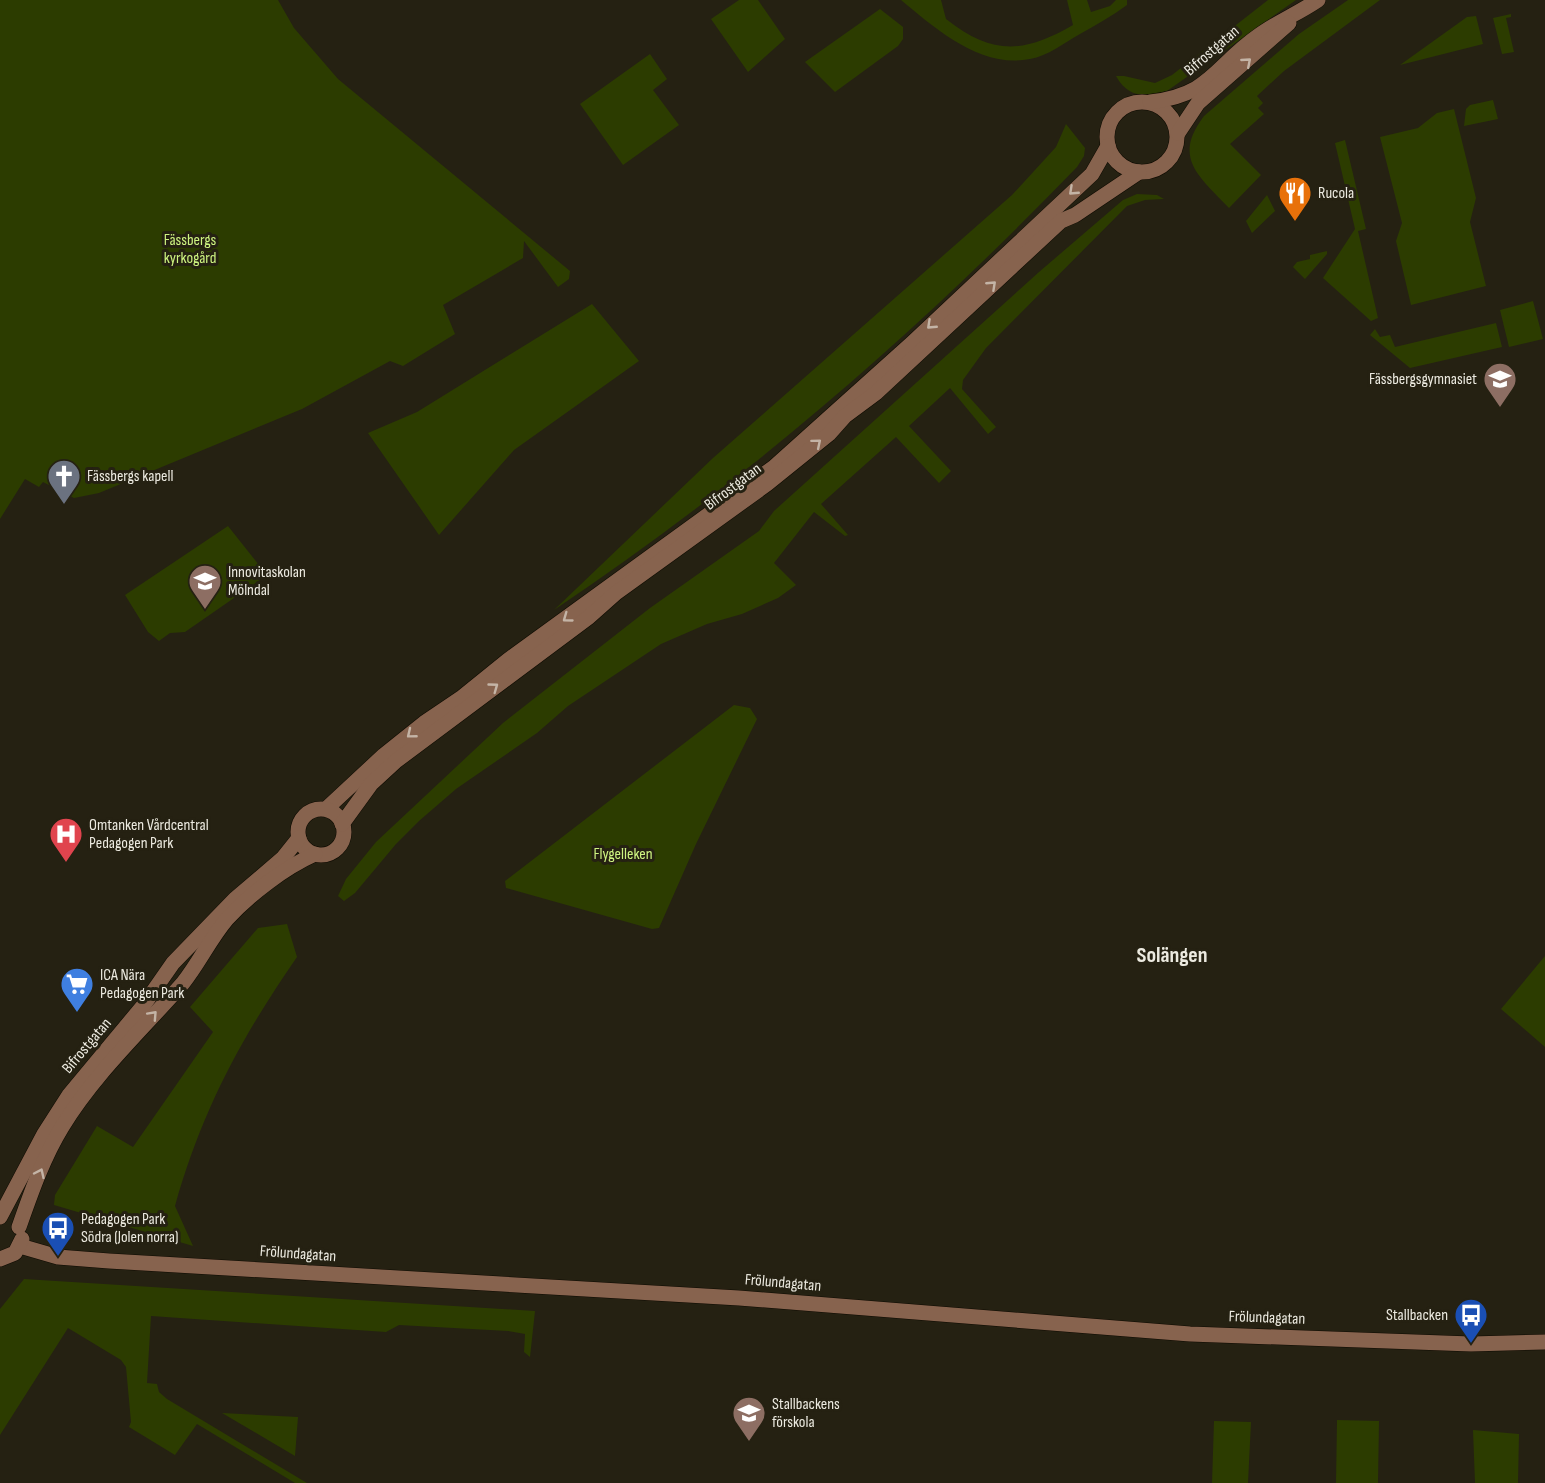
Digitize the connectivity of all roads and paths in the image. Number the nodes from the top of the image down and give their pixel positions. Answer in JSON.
{"nodes":[{"id":1,"x":1318,"y":0,"type":"edge"},
{"id":2,"x":1294,"y":16,"type":"junction"},
{"id":3,"x":1150,"y":102,"type":"junction"},
{"id":4,"x":1178,"y":133,"type":"junction"},
{"id":5,"x":1108,"y":146,"type":"junction"},
{"id":6,"x":1139,"y":172,"type":"junction"},
{"id":7,"x":326,"y":809,"type":"junction"},
{"id":8,"x":342,"y":824,"type":"junction"},
{"id":9,"x":299,"y":838,"type":"junction"},
{"id":10,"x":315,"y":854,"type":"junction"},
{"id":11,"x":0,"y":1217,"type":"edge"},
{"id":12,"x":19,"y":1227,"type":"junction"},
{"id":13,"x":20,"y":1246,"type":"junction"},
{"id":14,"x":0,"y":1259,"type":"edge"},
{"id":15,"x":1545,"y":1342,"type":"edge"}],
"edges":[{"from":1,"to":2,"type":"main road","name":"Bifrostgatan"},
{"from":2,"to":3,"type":"main road","name":"Bifrostgatan"},
{"from":4,"to":2,"type":"main road","name":"Bifrostgatan","one_way":true},
{"from":3,"to":4,"type":"main road"},
{"from":3,"to":5,"type":"main road","name":"Bifrostgatan"},
{"from":4,"to":6,"type":"main road","name":"Bifrostgatan"},
{"from":5,"to":6,"type":"main road"},
{"from":5,"to":7,"type":"main road","name":"Bifrostgatan","one_way":true},
{"from":8,"to":6,"type":"main road","name":"Bifrostgatan","one_way":true},
{"from":7,"to":8,"type":"main road"},
{"from":7,"to":9,"type":"main road","name":"Bifrostgatan"},
{"from":8,"to":10,"type":"main road","name":"Bifrostgatan"},
{"from":9,"to":10,"type":"main road"},
{"from":9,"to":11,"type":"main road","name":"Bifrostgatan"},
{"from":12,"to":10,"type":"main road","name":"Bifrostgatan","one_way":true},
{"from":11,"to":12,"type":"main road","name":"Bifrostgatan"},
{"from":12,"to":13,"type":"main road","name":"Bifrostgatan"},
{"from":13,"to":14,"type":"main road"},
{"from":13,"to":15,"type":"main road","name":"Frölundagatan"}]}
